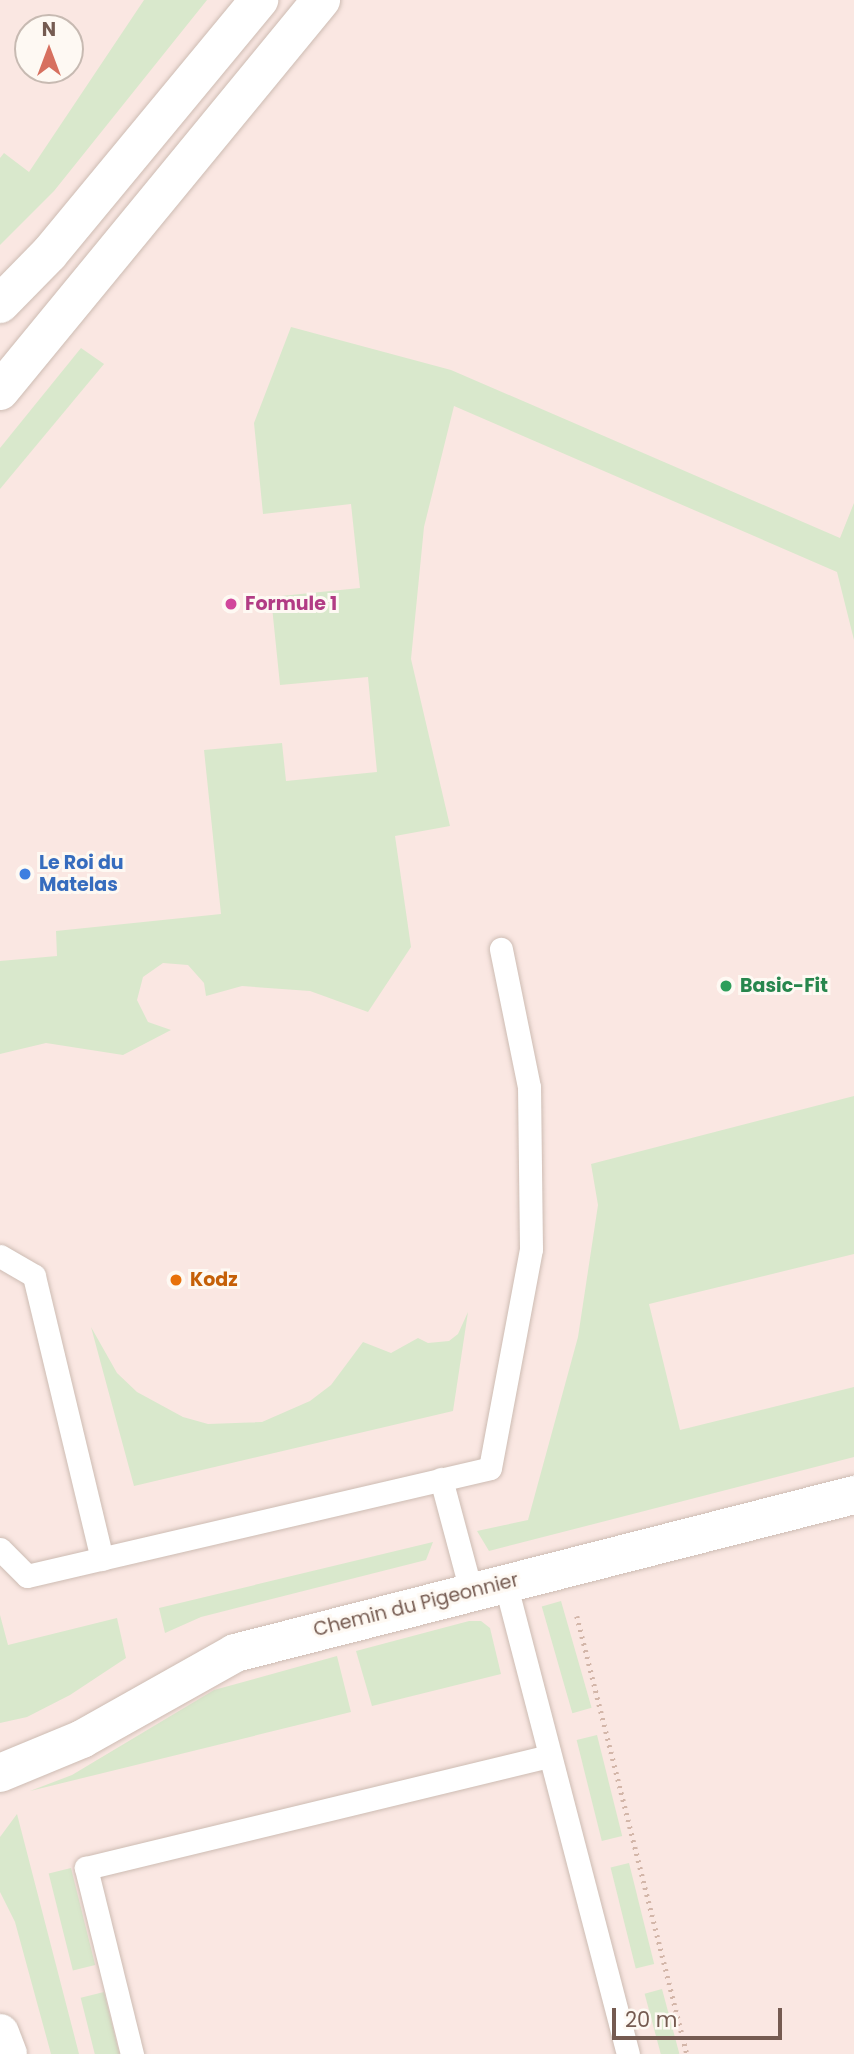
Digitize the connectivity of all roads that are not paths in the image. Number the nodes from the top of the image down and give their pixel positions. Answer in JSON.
{"nodes":[{"id":1,"x":259,"y":0,"type":"edge"},
{"id":2,"x":321,"y":0,"type":"edge"},
{"id":3,"x":0,"y":304,"type":"edge"},
{"id":4,"x":0,"y":391,"type":"edge"},
{"id":5,"x":500,"y":949,"type":"dead end"},
{"id":6,"x":0,"y":1256,"type":"edge"},
{"id":7,"x":441,"y":1479,"type":"junction"},
{"id":8,"x":854,"y":1495,"type":"edge"},
{"id":9,"x":0,"y":1549,"type":"edge"},
{"id":10,"x":102,"y":1559,"type":"junction"},
{"id":11,"x":488,"y":1586,"type":"junction"},
{"id":12,"x":550,"y":1756,"type":"junction"},
{"id":13,"x":0,"y":1773,"type":"edge"},
{"id":14,"x":0,"y":2033,"type":"edge"},
{"id":15,"x":8,"y":2054,"type":"edge"},
{"id":16,"x":132,"y":2054,"type":"edge"},
{"id":17,"x":628,"y":2054,"type":"edge"}],
"edges":[{"from":1,"to":3,"type":"main road"},
{"from":2,"to":4,"type":"main road"},
{"from":5,"to":7,"type":"lane"},
{"from":6,"to":10,"type":"lane"},
{"from":7,"to":10,"type":"lane"},
{"from":7,"to":11,"type":"lane"},
{"from":8,"to":11,"type":"main road","name":"Chemin du Pigeonnier"},
{"from":9,"to":10,"type":"lane"},
{"from":11,"to":12,"type":"lane"},
{"from":11,"to":13,"type":"main road","name":"Chemin du Pigeonnier"},
{"from":12,"to":16,"type":"lane"},
{"from":12,"to":17,"type":"lane"},
{"from":14,"to":15,"type":"main road"}]}
